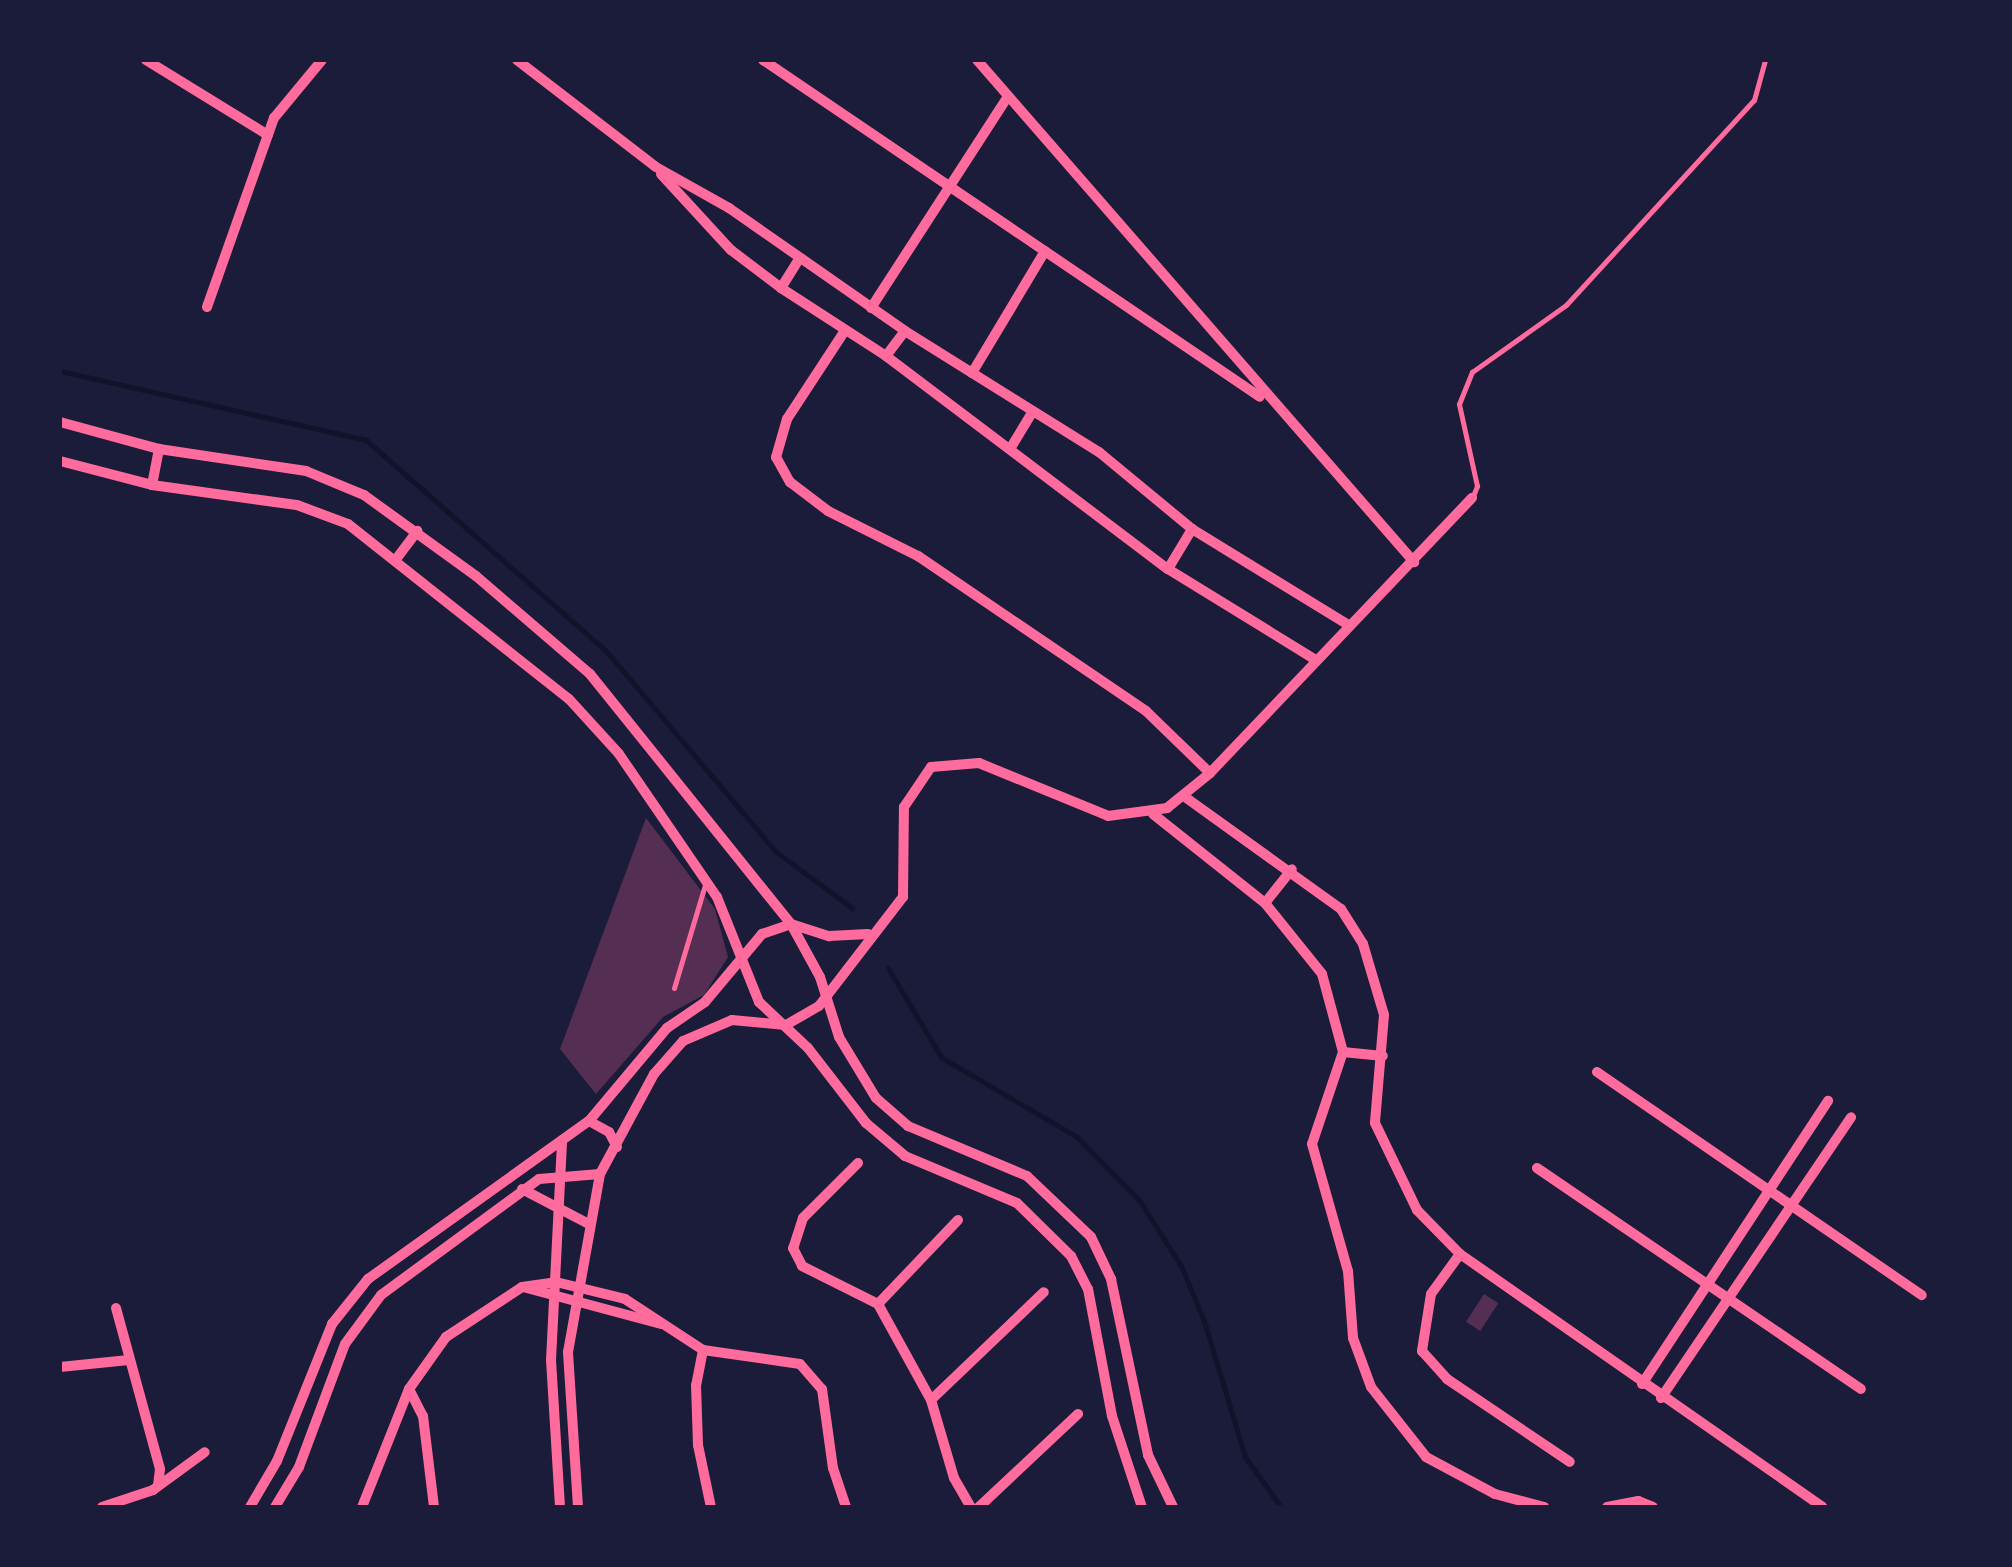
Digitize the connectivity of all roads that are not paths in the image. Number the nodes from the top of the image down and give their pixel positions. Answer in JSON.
{"nodes":[{"id":1,"x":146,"y":60,"type":"edge"},
{"id":2,"x":322,"y":60,"type":"edge"},
{"id":3,"x":517,"y":60,"type":"edge"},
{"id":4,"x":763,"y":60,"type":"edge"},
{"id":5,"x":977,"y":60,"type":"edge"},
{"id":6,"x":1765,"y":60,"type":"edge"},
{"id":7,"x":1007,"y":98,"type":"junction"},
{"id":8,"x":268,"y":135,"type":"junction"},
{"id":9,"x":656,"y":168,"type":"junction"},
{"id":10,"x":948,"y":186,"type":"junction"},
{"id":11,"x":1045,"y":251,"type":"junction"},
{"id":12,"x":799,"y":258,"type":"junction"},
{"id":13,"x":781,"y":288,"type":"junction"},
{"id":14,"x":208,"y":307,"type":"dead end"},
{"id":15,"x":871,"y":308,"type":"junction"},
{"id":16,"x":844,"y":332,"type":"junction"},
{"id":17,"x":905,"y":332,"type":"junction"},
{"id":18,"x":886,"y":356,"type":"junction"},
{"id":19,"x":972,"y":374,"type":"junction"},
{"id":20,"x":1273,"y":406,"type":"junction"},
{"id":21,"x":1033,"y":411,"type":"junction"},
{"id":22,"x":60,"y":422,"type":"edge"},
{"id":23,"x":159,"y":449,"type":"junction"},
{"id":24,"x":1010,"y":450,"type":"junction"},
{"id":25,"x":60,"y":461,"type":"edge"},
{"id":26,"x":152,"y":485,"type":"junction"},
{"id":27,"x":1472,"y":498,"type":"joint"},
{"id":28,"x":1192,"y":528,"type":"junction"},
{"id":29,"x":417,"y":530,"type":"junction"},
{"id":30,"x":397,"y":558,"type":"junction"},
{"id":31,"x":1414,"y":562,"type":"junction"},
{"id":32,"x":1168,"y":569,"type":"junction"},
{"id":33,"x":1350,"y":626,"type":"junction"},
{"id":34,"x":1316,"y":660,"type":"junction"},
{"id":35,"x":1210,"y":773,"type":"junction"},
{"id":36,"x":1185,"y":797,"type":"junction"},
{"id":37,"x":1153,"y":814,"type":"junction"},
{"id":38,"x":1292,"y":868,"type":"junction"},
{"id":39,"x":706,"y":880,"type":"junction"},
{"id":40,"x":1265,"y":903,"type":"junction"},
{"id":41,"x":791,"y":924,"type":"junction"},
{"id":42,"x":869,"y":934,"type":"junction"},
{"id":43,"x":740,"y":954,"type":"junction"},
{"id":44,"x":674,"y":988,"type":"dead end"},
{"id":45,"x":827,"y":997,"type":"junction"},
{"id":46,"x":786,"y":1025,"type":"junction"},
{"id":47,"x":1342,"y":1052,"type":"junction"},
{"id":48,"x":1383,"y":1056,"type":"junction"},
{"id":49,"x":1597,"y":1072,"type":"dead end"},
{"id":50,"x":1828,"y":1101,"type":"dead end"},
{"id":51,"x":1851,"y":1117,"type":"dead end"},
{"id":52,"x":589,"y":1121,"type":"junction"},
{"id":53,"x":562,"y":1140,"type":"junction"},
{"id":54,"x":617,"y":1147,"type":"junction"},
{"id":55,"x":858,"y":1163,"type":"dead end"},
{"id":56,"x":1538,"y":1168,"type":"dead end"},
{"id":57,"x":600,"y":1174,"type":"junction"},
{"id":58,"x":564,"y":1176,"type":"junction"},
{"id":59,"x":522,"y":1189,"type":"junction"},
{"id":60,"x":1768,"y":1191,"type":"junction"},
{"id":61,"x":1788,"y":1205,"type":"junction"},
{"id":62,"x":558,"y":1212,"type":"junction"},
{"id":63,"x":958,"y":1220,"type":"dead end"},
{"id":64,"x":586,"y":1223,"type":"junction"},
{"id":65,"x":1460,"y":1254,"type":"junction"},
{"id":66,"x":556,"y":1282,"type":"junction"},
{"id":67,"x":579,"y":1284,"type":"junction"},
{"id":68,"x":1710,"y":1284,"type":"junction"},
{"id":69,"x":522,"y":1286,"type":"junction"},
{"id":70,"x":1044,"y":1292,"type":"dead end"},
{"id":71,"x":1922,"y":1295,"type":"dead end"},
{"id":72,"x":1728,"y":1296,"type":"junction"},
{"id":73,"x":556,"y":1298,"type":"junction"},
{"id":74,"x":576,"y":1300,"type":"junction"},
{"id":75,"x":878,"y":1304,"type":"junction"},
{"id":76,"x":116,"y":1308,"type":"dead end"},
{"id":77,"x":666,"y":1325,"type":"junction"},
{"id":78,"x":703,"y":1350,"type":"junction"},
{"id":79,"x":129,"y":1360,"type":"junction"},
{"id":80,"x":60,"y":1368,"type":"edge"},
{"id":81,"x":1642,"y":1384,"type":"junction"},
{"id":82,"x":1861,"y":1389,"type":"dead end"},
{"id":83,"x":409,"y":1390,"type":"junction"},
{"id":84,"x":1661,"y":1398,"type":"junction"},
{"id":85,"x":931,"y":1400,"type":"junction"},
{"id":86,"x":1078,"y":1414,"type":"dead end"},
{"id":87,"x":204,"y":1452,"type":"dead end"},
{"id":88,"x":1570,"y":1462,"type":"dead end"},
{"id":89,"x":158,"y":1485,"type":"junction"},
{"id":90,"x":102,"y":1507,"type":"edge"},
{"id":91,"x":250,"y":1507,"type":"edge"},
{"id":92,"x":275,"y":1507,"type":"edge"},
{"id":93,"x":362,"y":1507,"type":"edge"},
{"id":94,"x":434,"y":1507,"type":"edge"},
{"id":95,"x":560,"y":1507,"type":"edge"},
{"id":96,"x":578,"y":1507,"type":"edge"},
{"id":97,"x":711,"y":1507,"type":"edge"},
{"id":98,"x":846,"y":1507,"type":"edge"},
{"id":99,"x":970,"y":1507,"type":"edge"},
{"id":100,"x":979,"y":1507,"type":"edge"},
{"id":101,"x":1142,"y":1507,"type":"edge"},
{"id":102,"x":1173,"y":1507,"type":"edge"},
{"id":103,"x":1544,"y":1507,"type":"edge"},
{"id":104,"x":1606,"y":1507,"type":"edge"},
{"id":105,"x":1653,"y":1507,"type":"edge"},
{"id":106,"x":1822,"y":1507,"type":"edge"}],
"edges":[{"from":1,"to":8,"type":"street"},
{"from":2,"to":8,"type":"street"},
{"from":3,"to":9,"type":"street"},
{"from":4,"to":10,"type":"street"},
{"from":5,"to":7,"type":"street"},
{"from":6,"to":27,"type":"lane"},
{"from":7,"to":10,"type":"street"},
{"from":7,"to":20,"type":"street"},
{"from":8,"to":14,"type":"street"},
{"from":9,"to":12,"type":"street"},
{"from":9,"to":13,"type":"street"},
{"from":10,"to":11,"type":"street"},
{"from":10,"to":15,"type":"street"},
{"from":11,"to":19,"type":"street"},
{"from":11,"to":20,"type":"street"},
{"from":12,"to":13,"type":"street"},
{"from":12,"to":15,"type":"street"},
{"from":13,"to":16,"type":"street"},
{"from":15,"to":17,"type":"street"},
{"from":16,"to":18,"type":"street"},
{"from":16,"to":35,"type":"street"},
{"from":17,"to":18,"type":"street"},
{"from":17,"to":19,"type":"street"},
{"from":18,"to":24,"type":"street"},
{"from":19,"to":21,"type":"street"},
{"from":20,"to":31,"type":"street"},
{"from":21,"to":24,"type":"street"},
{"from":21,"to":28,"type":"street"},
{"from":22,"to":23,"type":"street"},
{"from":23,"to":26,"type":"street"},
{"from":23,"to":29,"type":"street"},
{"from":24,"to":32,"type":"street"},
{"from":25,"to":26,"type":"street"},
{"from":26,"to":30,"type":"street"},
{"from":27,"to":31,"type":"street"},
{"from":28,"to":32,"type":"street"},
{"from":28,"to":33,"type":"street"},
{"from":29,"to":30,"type":"street"},
{"from":29,"to":41,"type":"street"},
{"from":30,"to":39,"type":"street"},
{"from":31,"to":33,"type":"street"},
{"from":32,"to":34,"type":"street"},
{"from":33,"to":34,"type":"street"},
{"from":34,"to":35,"type":"street"},
{"from":35,"to":36,"type":"street"},
{"from":36,"to":37,"type":"street"},
{"from":36,"to":38,"type":"street"},
{"from":37,"to":40,"type":"street"},
{"from":37,"to":42,"type":"street"},
{"from":38,"to":40,"type":"street"},
{"from":38,"to":48,"type":"street"},
{"from":39,"to":43,"type":"street"},
{"from":39,"to":44,"type":"lane"},
{"from":40,"to":47,"type":"street"},
{"from":41,"to":42,"type":"street"},
{"from":41,"to":43,"type":"street"},
{"from":41,"to":45,"type":"street"},
{"from":42,"to":45,"type":"street"},
{"from":43,"to":46,"type":"street"},
{"from":43,"to":52,"type":"street"},
{"from":45,"to":46,"type":"street"},
{"from":45,"to":102,"type":"street"},
{"from":46,"to":54,"type":"street"},
{"from":46,"to":101,"type":"street"},
{"from":47,"to":48,"type":"street"},
{"from":47,"to":103,"type":"street"},
{"from":48,"to":65,"type":"street"},
{"from":49,"to":60,"type":"street"},
{"from":50,"to":60,"type":"street"},
{"from":51,"to":61,"type":"street"},
{"from":52,"to":53,"type":"street"},
{"from":52,"to":54,"type":"street"},
{"from":53,"to":58,"type":"street"},
{"from":53,"to":91,"type":"street"},
{"from":54,"to":57,"type":"street"},
{"from":55,"to":75,"type":"street"},
{"from":56,"to":68,"type":"street"},
{"from":57,"to":58,"type":"street"},
{"from":57,"to":64,"type":"street"},
{"from":58,"to":59,"type":"street"},
{"from":58,"to":62,"type":"street"},
{"from":59,"to":62,"type":"street"},
{"from":59,"to":92,"type":"street"},
{"from":60,"to":61,"type":"street"},
{"from":60,"to":68,"type":"street"},
{"from":61,"to":71,"type":"street"},
{"from":61,"to":72,"type":"street"},
{"from":62,"to":64,"type":"street"},
{"from":62,"to":66,"type":"street"},
{"from":63,"to":75,"type":"street"},
{"from":64,"to":67,"type":"street"},
{"from":65,"to":81,"type":"street"},
{"from":65,"to":88,"type":"street"},
{"from":66,"to":67,"type":"street"},
{"from":66,"to":69,"type":"street"},
{"from":66,"to":73,"type":"street"},
{"from":67,"to":74,"type":"street"},
{"from":67,"to":77,"type":"street"},
{"from":68,"to":72,"type":"street"},
{"from":68,"to":81,"type":"street"},
{"from":69,"to":73,"type":"street"},
{"from":69,"to":83,"type":"street"},
{"from":70,"to":85,"type":"street"},
{"from":72,"to":82,"type":"street"},
{"from":72,"to":84,"type":"street"},
{"from":73,"to":74,"type":"street"},
{"from":73,"to":95,"type":"street"},
{"from":74,"to":77,"type":"street"},
{"from":74,"to":96,"type":"street"},
{"from":75,"to":85,"type":"street"},
{"from":76,"to":79,"type":"street"},
{"from":77,"to":78,"type":"street"},
{"from":78,"to":97,"type":"street"},
{"from":78,"to":98,"type":"street"},
{"from":79,"to":80,"type":"street"},
{"from":79,"to":89,"type":"street"},
{"from":81,"to":84,"type":"street"},
{"from":83,"to":93,"type":"street"},
{"from":83,"to":94,"type":"street"},
{"from":84,"to":106,"type":"street"},
{"from":85,"to":99,"type":"street"},
{"from":86,"to":100,"type":"street"},
{"from":87,"to":89,"type":"street"},
{"from":89,"to":90,"type":"street"},
{"from":104,"to":105,"type":"street"}]}
